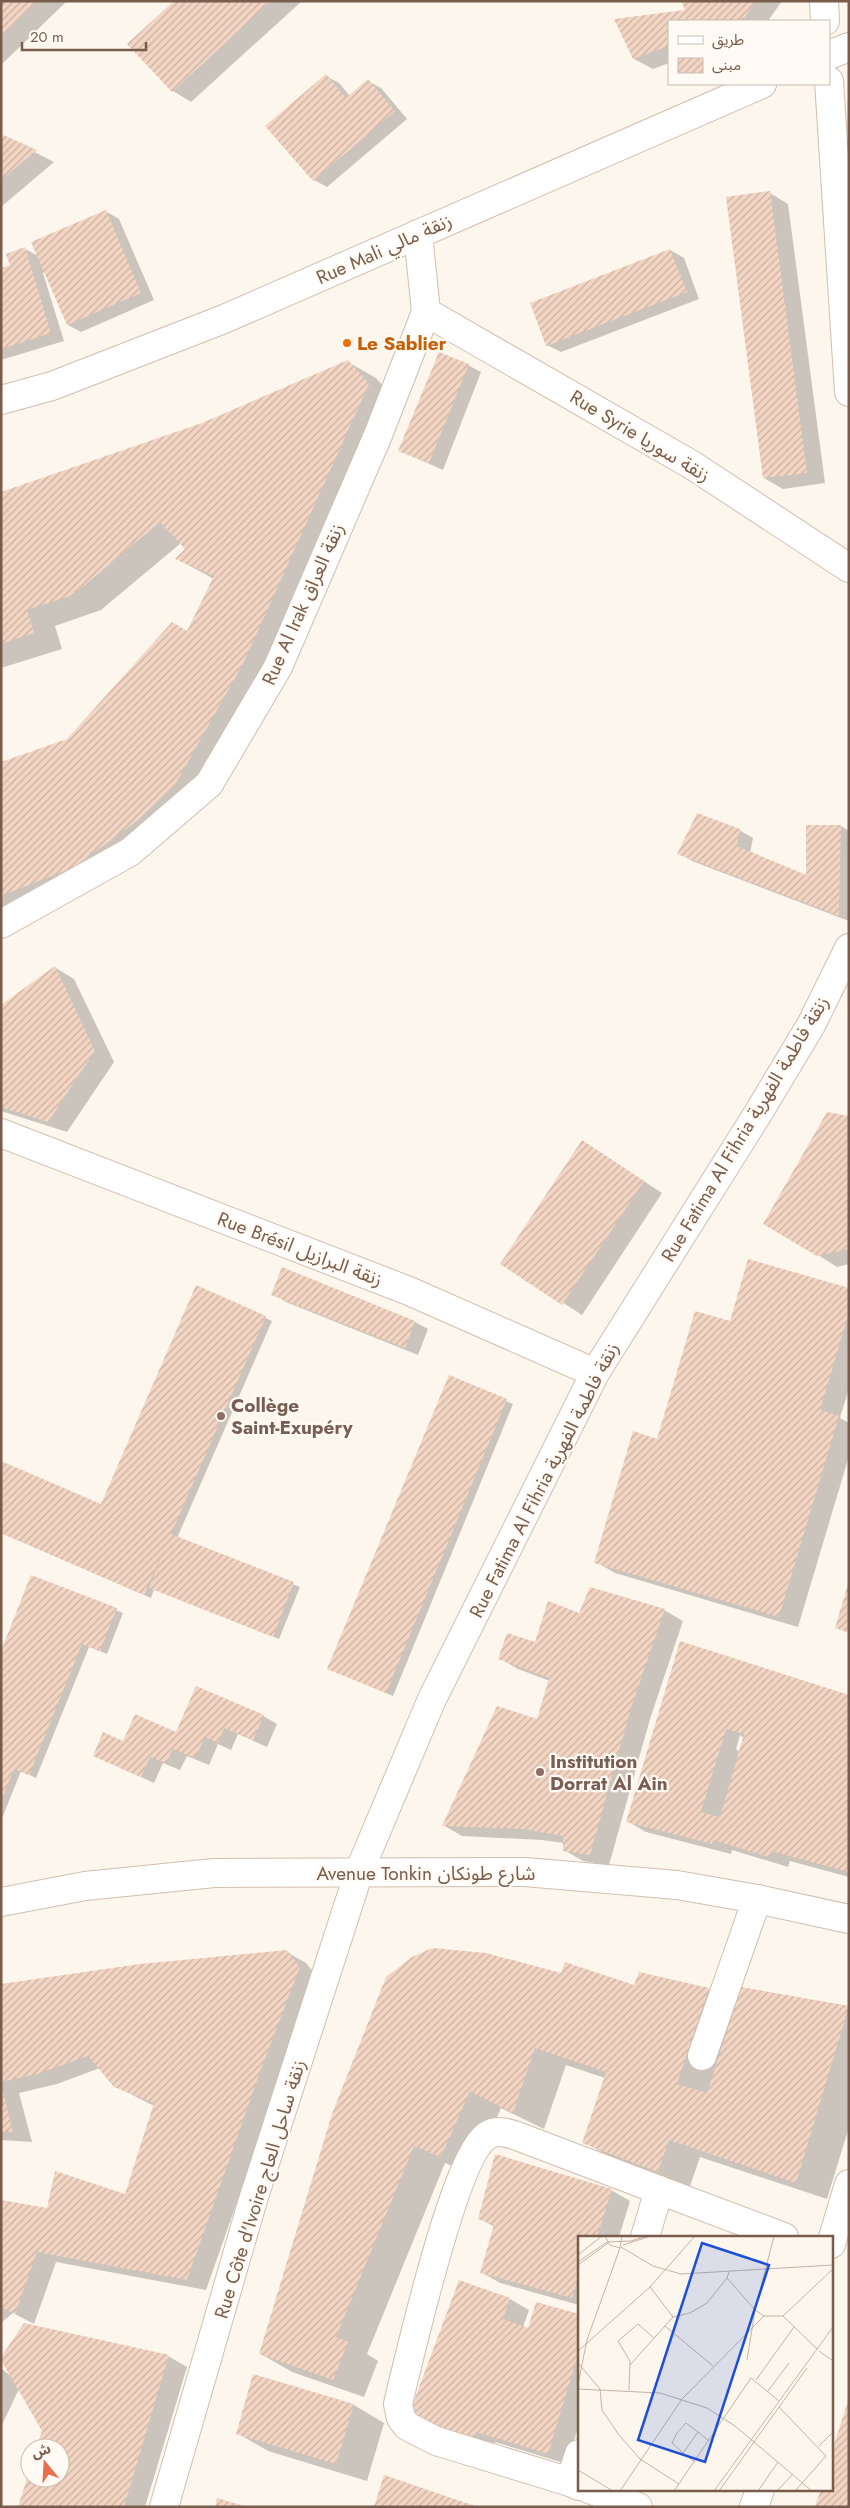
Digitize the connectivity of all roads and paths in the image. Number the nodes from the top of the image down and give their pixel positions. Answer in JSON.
{"nodes":[{"id":1,"x":824,"y":1,"type":"edge"},
{"id":2,"x":825,"y":20,"type":"edge"},
{"id":3,"x":849,"y":47,"type":"edge"},
{"id":4,"x":830,"y":55,"type":"edge"},
{"id":5,"x":760,"y":85,"type":"edge"},
{"id":6,"x":829,"y":85,"type":"edge"},
{"id":7,"x":418,"y":234,"type":"junction"},
{"id":8,"x":426,"y":312,"type":"junction"},
{"id":9,"x":849,"y":392,"type":"edge"},
{"id":10,"x":1,"y":400,"type":"edge"},
{"id":11,"x":849,"y":568,"type":"edge"},
{"id":12,"x":1,"y":924,"type":"edge"},
{"id":13,"x":849,"y":948,"type":"edge"},
{"id":14,"x":1,"y":1133,"type":"edge"},
{"id":15,"x":595,"y":1373,"type":"junction"},
{"id":16,"x":359,"y":1872,"type":"junction"},
{"id":17,"x":757,"y":1899,"type":"junction"},
{"id":18,"x":1,"y":1902,"type":"edge"},
{"id":19,"x":849,"y":1919,"type":"edge"},
{"id":20,"x":702,"y":2056,"type":"dead end"},
{"id":21,"x":849,"y":2184,"type":"edge"},
{"id":22,"x":659,"y":2190,"type":"junction"},
{"id":23,"x":645,"y":2236,"type":"edge"},
{"id":24,"x":781,"y":2236,"type":"edge"},
{"id":25,"x":832,"y":2241,"type":"edge"},
{"id":26,"x":578,"y":2486,"type":"edge"},
{"id":27,"x":590,"y":2490,"type":"edge"},
{"id":28,"x":760,"y":2490,"type":"edge"},
{"id":29,"x":164,"y":2507,"type":"edge"},
{"id":30,"x":638,"y":2507,"type":"edge"},
{"id":31,"x":754,"y":2507,"type":"edge"}],
"edges":[{"from":1,"to":2,"type":"street"},
{"from":3,"to":4,"type":"street"},
{"from":5,"to":7,"type":"street","name":"Rue Mali زنقة مالي"},
{"from":6,"to":9,"type":"street"},
{"from":7,"to":8,"type":"street","name":"Rue Al Irak زنقة العراق"},
{"from":7,"to":10,"type":"street","name":"Rue Mali زنقة مالي"},
{"from":8,"to":11,"type":"street","name":"Rue Syrie زنقة سوريا"},
{"from":8,"to":12,"type":"street","name":"Rue Al Irak زنقة العراق"},
{"from":13,"to":15,"type":"street","name":"Rue Fatima Al Fihria زنقة فاطمة الفهرية"},
{"from":14,"to":15,"type":"street","name":"Rue Brésil زنقة البرازيل"},
{"from":15,"to":16,"type":"street","name":"Rue Fatima Al Fihria زنقة فاطمة الفهرية"},
{"from":16,"to":17,"type":"street","name":"Avenue Tonkin شارع طونكان"},
{"from":16,"to":18,"type":"street","name":"Avenue Tonkin شارع طونكان"},
{"from":16,"to":29,"type":"street","name":"Rue Côte d'Ivoire زنقة ساحل العاج"},
{"from":17,"to":19,"type":"street","name":"Avenue Tonkin شارع طونكان"},
{"from":17,"to":20,"type":"street"},
{"from":21,"to":25,"type":"street"},
{"from":22,"to":23,"type":"street"},
{"from":22,"to":24,"type":"street"},
{"from":22,"to":26,"type":"street"},
{"from":27,"to":30,"type":"street"},
{"from":28,"to":31,"type":"street"}]}
